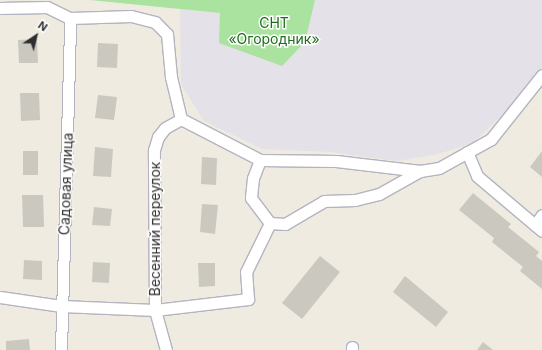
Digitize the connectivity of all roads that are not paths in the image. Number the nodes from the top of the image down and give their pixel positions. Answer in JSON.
{"nodes":[{"id":1,"x":47,"y":3,"type":"edge"},
{"id":2,"x":0,"y":8,"type":"edge"},
{"id":3,"x":70,"y":18,"type":"junction"},
{"id":4,"x":542,"y":75,"type":"edge"},
{"id":5,"x":181,"y":119,"type":"junction"},
{"id":6,"x":468,"y":152,"type":"junction"},
{"id":7,"x":260,"y":160,"type":"junction"},
{"id":8,"x":420,"y":171,"type":"junction"},
{"id":9,"x":542,"y":215,"type":"edge"},
{"id":10,"x":270,"y":223,"type":"junction"},
{"id":11,"x":538,"y":228,"type":"edge"},
{"id":12,"x":0,"y":297,"type":"edge"},
{"id":13,"x":61,"y":306,"type":"junction"},
{"id":14,"x":155,"y":310,"type":"junction"},
{"id":15,"x":61,"y":350,"type":"edge"},
{"id":16,"x":166,"y":350,"type":"edge"}],
"edges":[{"from":1,"to":2,"type":"street"},
{"from":1,"to":3,"type":"street"},
{"from":3,"to":5,"type":"street"},
{"from":3,"to":13,"type":"street","name":"Садовая улица"},
{"from":4,"to":6,"type":"street"},
{"from":5,"to":7,"type":"street"},
{"from":5,"to":14,"type":"street","name":"Весенний переулок"},
{"from":6,"to":8,"type":"street"},
{"from":6,"to":11,"type":"street"},
{"from":7,"to":8,"type":"street"},
{"from":7,"to":10,"type":"street"},
{"from":8,"to":10,"type":"street"},
{"from":9,"to":11,"type":"street"},
{"from":10,"to":14,"type":"street"},
{"from":12,"to":13,"type":"street"},
{"from":13,"to":14,"type":"street"},
{"from":13,"to":15,"type":"street","name":"Садовая улица"},
{"from":14,"to":16,"type":"street","name":"Весенний переулок"}]}
